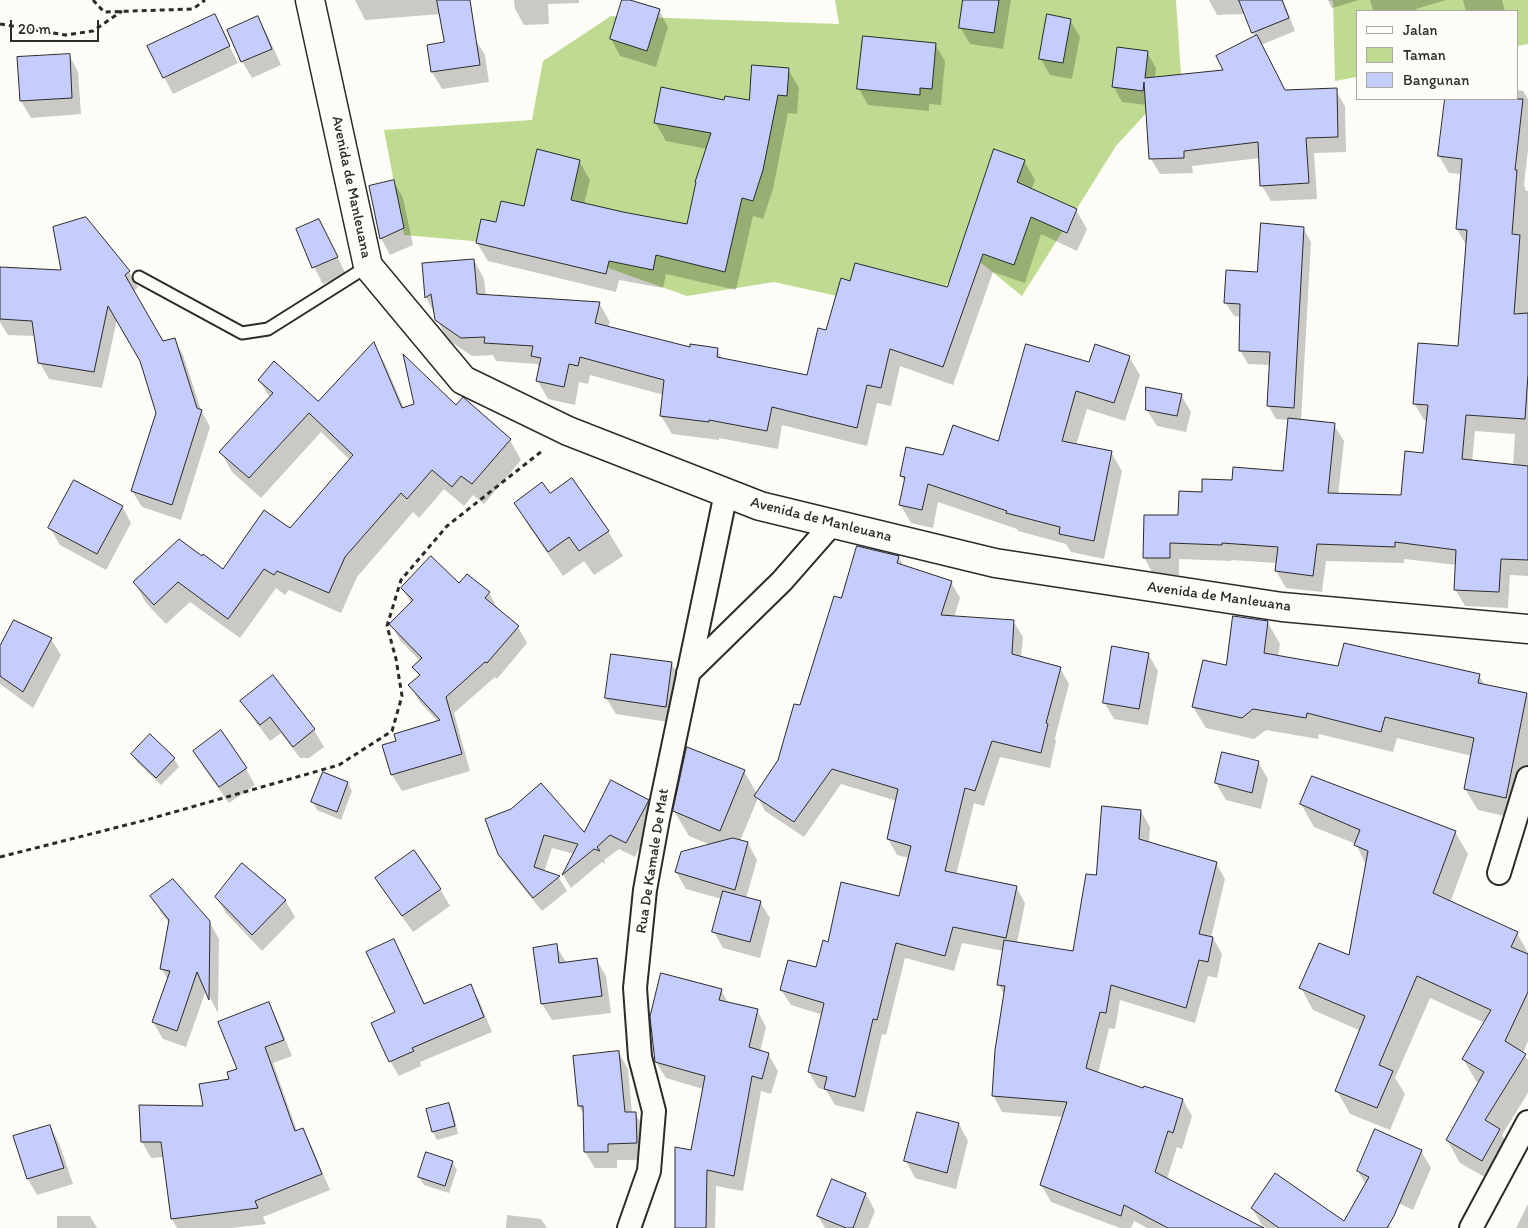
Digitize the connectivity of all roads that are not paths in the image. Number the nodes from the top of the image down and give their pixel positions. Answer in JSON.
{"nodes":[{"id":1,"x":310,"y":0,"type":"edge"},
{"id":2,"x":368,"y":266,"type":"junction"},
{"id":3,"x":139,"y":276,"type":"dead end"},
{"id":4,"x":726,"y":493,"type":"junction"},
{"id":5,"x":832,"y":524,"type":"junction"},
{"id":6,"x":1528,"y":629,"type":"edge"},
{"id":7,"x":688,"y":673,"type":"junction"},
{"id":8,"x":1528,"y":778,"type":"edge"},
{"id":9,"x":1499,"y":872,"type":"dead end"},
{"id":10,"x":1528,"y":1122,"type":"edge"},
{"id":11,"x":629,"y":1228,"type":"edge"},
{"id":12,"x":1471,"y":1228,"type":"edge"}],
"edges":[{"from":1,"to":2,"type":"street","name":"Avenida de Manleuana"},
{"from":2,"to":3,"type":"lane"},
{"from":2,"to":4,"type":"street","name":"Avenida de Manleuana"},
{"from":4,"to":5,"type":"street","name":"Avenida de Manleuana"},
{"from":4,"to":7,"type":"street","name":"Rua De Kamale De Mat"},
{"from":5,"to":6,"type":"street","name":"Avenida de Manleuana"},
{"from":5,"to":7,"type":"street"},
{"from":7,"to":11,"type":"street","name":"Rua De Kamale De Mat"},
{"from":8,"to":9,"type":"street"},
{"from":10,"to":12,"type":"street"}]}
